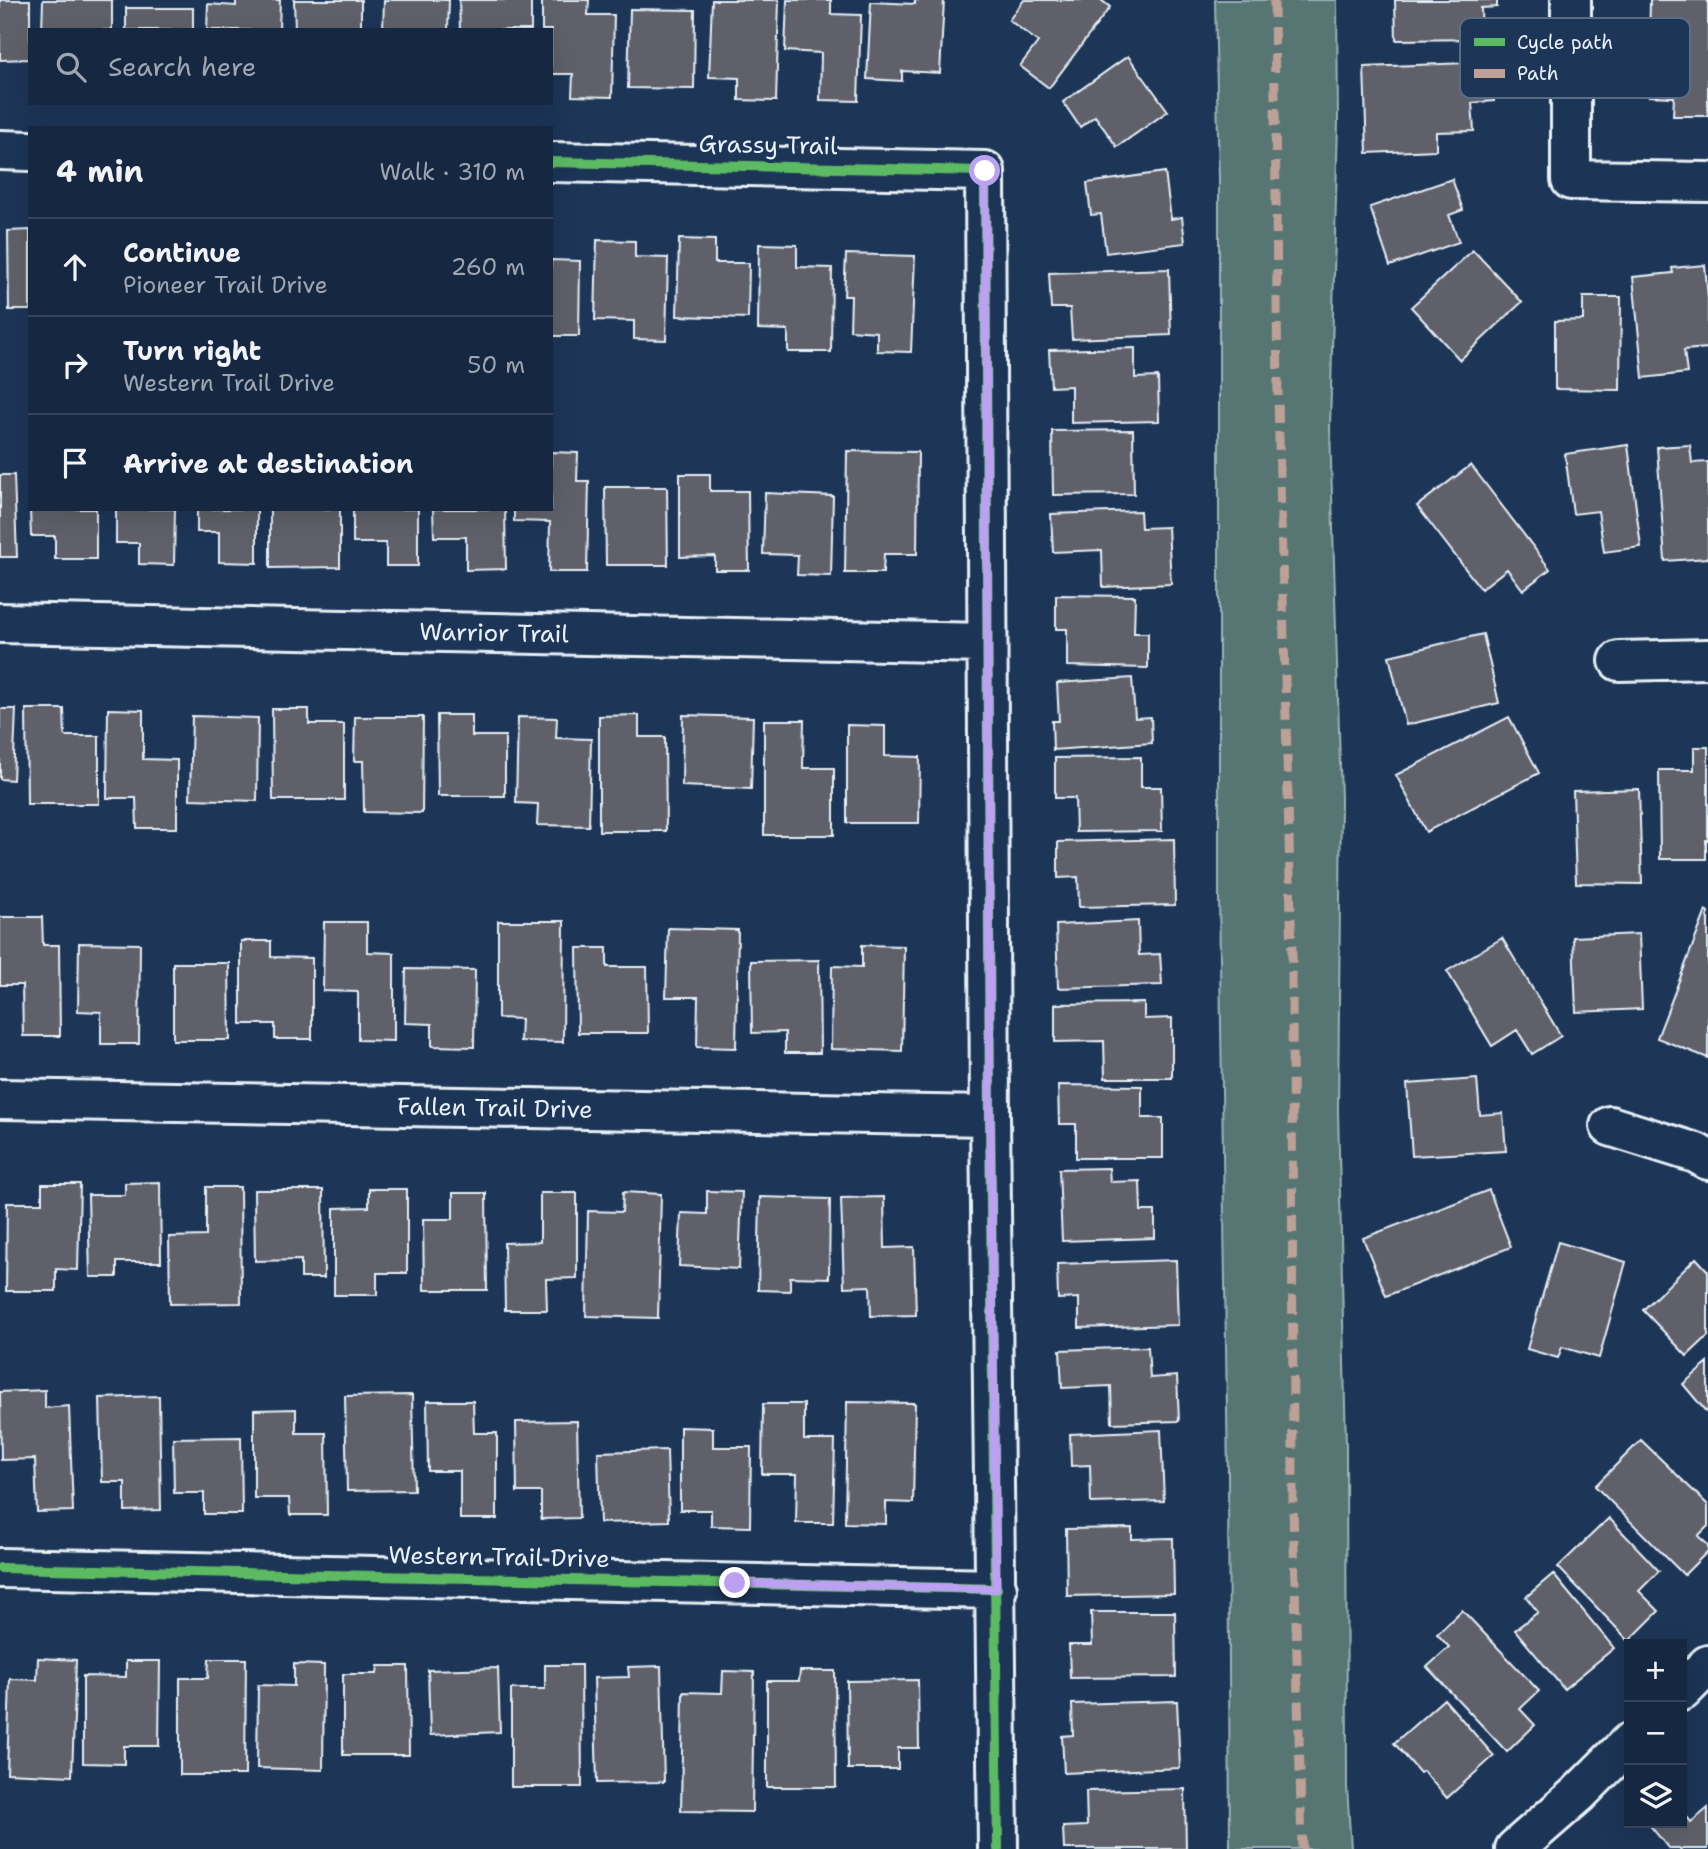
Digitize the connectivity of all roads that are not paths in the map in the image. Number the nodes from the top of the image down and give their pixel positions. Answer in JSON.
{"nodes":[{"id":1,"x":1571,"y":0,"type":"edge"},
{"id":2,"x":1571,"y":18,"type":"edge"},
{"id":3,"x":1571,"y":98,"type":"edge"},
{"id":4,"x":0,"y":150,"type":"edge"},
{"id":5,"x":28,"y":151,"type":"edge"},
{"id":6,"x":553,"y":162,"type":"edge"},
{"id":7,"x":1708,"y":182,"type":"edge"},
{"id":8,"x":0,"y":623,"type":"edge"},
{"id":9,"x":987,"y":643,"type":"junction"},
{"id":10,"x":1708,"y":659,"type":"edge"},
{"id":11,"x":1619,"y":661,"type":"dead end"},
{"id":12,"x":0,"y":1099,"type":"edge"},
{"id":13,"x":990,"y":1116,"type":"junction"},
{"id":14,"x":1610,"y":1126,"type":"dead end"},
{"id":15,"x":1708,"y":1160,"type":"edge"},
{"id":16,"x":0,"y":1568,"type":"edge"},
{"id":17,"x":996,"y":1589,"type":"junction"},
{"id":18,"x":1708,"y":1665,"type":"edge"},
{"id":19,"x":1687,"y":1686,"type":"edge"},
{"id":20,"x":1624,"y":1748,"type":"edge"},
{"id":21,"x":998,"y":1849,"type":"edge"},
{"id":22,"x":1516,"y":1849,"type":"edge"}],
"edges":[{"from":1,"to":2,"type":"street"},
{"from":3,"to":7,"type":"street"},
{"from":4,"to":5,"type":"street"},
{"from":6,"to":9,"type":"street","name":"Grassy Trail"},
{"from":8,"to":9,"type":"street","name":"Warrior Trail"},
{"from":9,"to":13,"type":"street"},
{"from":10,"to":11,"type":"street"},
{"from":12,"to":13,"type":"street","name":"Fallen Trail Drive"},
{"from":13,"to":17,"type":"street"},
{"from":14,"to":15,"type":"street"},
{"from":16,"to":17,"type":"street","name":"Western Trail Drive"},
{"from":17,"to":21,"type":"street"},
{"from":18,"to":19,"type":"street"},
{"from":20,"to":22,"type":"street"}]}
